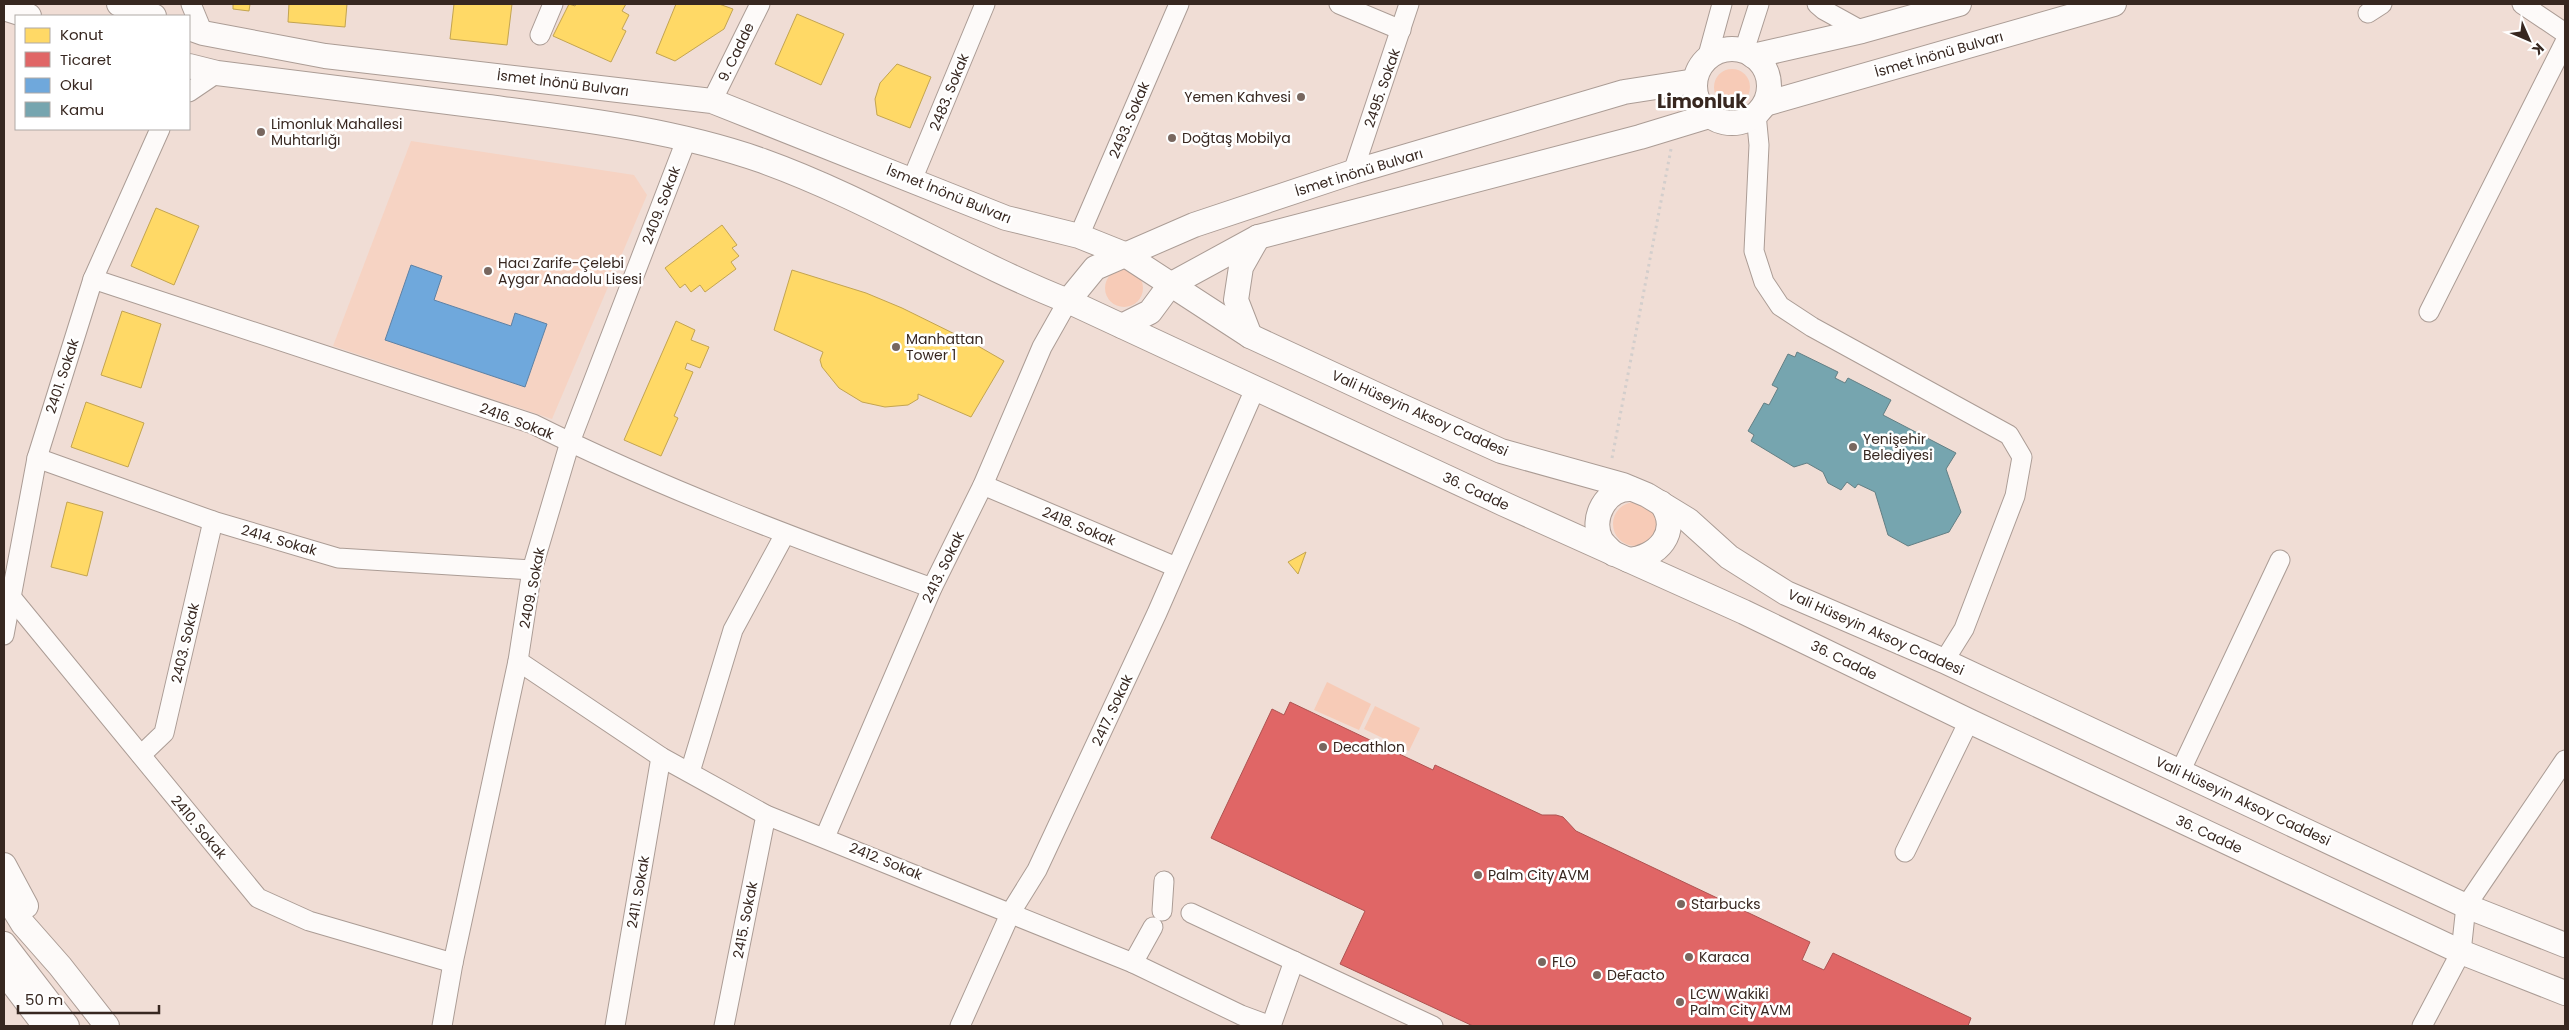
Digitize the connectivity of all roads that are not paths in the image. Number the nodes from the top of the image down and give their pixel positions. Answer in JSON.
{"nodes":[{"id":1,"x":119,"y":4,"type":"edge"},
{"id":2,"x":191,"y":4,"type":"edge"},
{"id":3,"x":553,"y":4,"type":"edge"},
{"id":4,"x":760,"y":4,"type":"edge"},
{"id":5,"x":985,"y":4,"type":"edge"},
{"id":6,"x":1179,"y":4,"type":"edge"},
{"id":7,"x":1339,"y":4,"type":"edge"},
{"id":8,"x":1409,"y":4,"type":"edge"},
{"id":9,"x":1722,"y":4,"type":"edge"},
{"id":10,"x":1759,"y":4,"type":"edge"},
{"id":11,"x":1818,"y":4,"type":"edge"},
{"id":12,"x":1959,"y":4,"type":"edge"},
{"id":13,"x":2114,"y":4,"type":"edge"},
{"id":14,"x":2522,"y":4,"type":"edge"},
{"id":15,"x":4,"y":8,"type":"edge"},
{"id":16,"x":26,"y":15,"type":"edge"},
{"id":17,"x":151,"y":15,"type":"edge"},
{"id":18,"x":1401,"y":30,"type":"junction"},
{"id":19,"x":196,"y":31,"type":"edge"},
{"id":20,"x":1862,"y":31,"type":"junction"},
{"id":21,"x":2565,"y":33,"type":"edge"},
{"id":22,"x":540,"y":35,"type":"dead end"},
{"id":23,"x":2565,"y":42,"type":"edge"},
{"id":24,"x":1748,"y":53,"type":"junction"},
{"id":25,"x":1707,"y":59,"type":"junction"},
{"id":26,"x":190,"y":66,"type":"edge"},
{"id":27,"x":218,"y":73,"type":"junction"},
{"id":28,"x":1695,"y":81,"type":"junction"},
{"id":29,"x":190,"y":91,"type":"edge"},
{"id":30,"x":712,"y":100,"type":"junction"},
{"id":31,"x":1761,"y":109,"type":"junction"},
{"id":32,"x":1709,"y":116,"type":"junction"},
{"id":33,"x":160,"y":130,"type":"edge"},
{"id":34,"x":687,"y":138,"type":"junction"},
{"id":35,"x":1353,"y":172,"type":"junction"},
{"id":36,"x":912,"y":180,"type":"junction"},
{"id":37,"x":1079,"y":236,"type":"junction"},
{"id":38,"x":1258,"y":237,"type":"junction"},
{"id":39,"x":1124,"y":254,"type":"junction"},
{"id":40,"x":93,"y":279,"type":"junction"},
{"id":41,"x":1170,"y":285,"type":"junction"},
{"id":42,"x":1068,"y":301,"type":"junction"},
{"id":43,"x":2429,"y":312,"type":"dead end"},
{"id":44,"x":1122,"y":326,"type":"junction"},
{"id":45,"x":1250,"y":336,"type":"junction"},
{"id":46,"x":1255,"y":389,"type":"junction"},
{"id":47,"x":570,"y":442,"type":"junction"},
{"id":48,"x":36,"y":458,"type":"junction"},
{"id":49,"x":983,"y":485,"type":"junction"},
{"id":50,"x":1631,"y":488,"type":"junction"},
{"id":51,"x":1662,"y":503,"type":"junction"},
{"id":52,"x":213,"y":521,"type":"junction"},
{"id":53,"x":784,"y":534,"type":"junction"},
{"id":54,"x":1621,"y":557,"type":"junction"},
{"id":55,"x":2280,"y":560,"type":"dead end"},
{"id":56,"x":1176,"y":567,"type":"junction"},
{"id":57,"x":532,"y":570,"type":"junction"},
{"id":58,"x":932,"y":588,"type":"junction"},
{"id":59,"x":10,"y":597,"type":"junction"},
{"id":60,"x":4,"y":635,"type":"edge"},
{"id":61,"x":518,"y":661,"type":"junction"},
{"id":62,"x":1944,"y":661,"type":"junction"},
{"id":63,"x":1969,"y":721,"type":"junction"},
{"id":64,"x":141,"y":755,"type":"junction"},
{"id":65,"x":661,"y":757,"type":"junction"},
{"id":66,"x":2565,"y":760,"type":"edge"},
{"id":67,"x":690,"y":772,"type":"junction"},
{"id":68,"x":2180,"y":772,"type":"junction"},
{"id":69,"x":766,"y":814,"type":"junction"},
{"id":70,"x":825,"y":837,"type":"junction"},
{"id":71,"x":1905,"y":852,"type":"dead end"},
{"id":72,"x":4,"y":866,"type":"edge"},
{"id":73,"x":1164,"y":881,"type":"dead end"},
{"id":74,"x":4,"y":893,"type":"edge"},
{"id":75,"x":2466,"y":906,"type":"junction"},
{"id":76,"x":1011,"y":912,"type":"junction"},
{"id":77,"x":1191,"y":912,"type":"dead end"},
{"id":78,"x":4,"y":944,"type":"edge"},
{"id":79,"x":2565,"y":946,"type":"edge"},
{"id":80,"x":2461,"y":952,"type":"junction"},
{"id":81,"x":1294,"y":961,"type":"junction"},
{"id":82,"x":453,"y":963,"type":"junction"},
{"id":83,"x":1133,"y":963,"type":"junction"},
{"id":84,"x":60,"y":966,"type":"junction"},
{"id":85,"x":4,"y":972,"type":"edge"},
{"id":86,"x":2565,"y":993,"type":"edge"},
{"id":87,"x":1239,"y":1020,"type":"edge"},
{"id":88,"x":45,"y":1026,"type":"edge"},
{"id":89,"x":67,"y":1026,"type":"edge"},
{"id":90,"x":107,"y":1026,"type":"edge"},
{"id":91,"x":442,"y":1026,"type":"edge"},
{"id":92,"x":615,"y":1026,"type":"edge"},
{"id":93,"x":724,"y":1026,"type":"edge"},
{"id":94,"x":960,"y":1026,"type":"edge"},
{"id":95,"x":1271,"y":1026,"type":"edge"},
{"id":96,"x":1433,"y":1026,"type":"edge"},
{"id":97,"x":2422,"y":1026,"type":"edge"}],
"edges":[{"from":1,"to":17,"type":"main road"},
{"from":2,"to":19,"type":"street"},
{"from":3,"to":22,"type":"street"},
{"from":4,"to":30,"type":"street","name":"9. Cadde"},
{"from":5,"to":36,"type":"street","name":"2483. Sokak"},
{"from":6,"to":37,"type":"street","name":"2493. Sokak"},
{"from":7,"to":18,"type":"street"},
{"from":8,"to":18,"type":"street","name":"2495. Sokak"},
{"from":9,"to":25,"type":"street"},
{"from":10,"to":24,"type":"street"},
{"from":11,"to":20,"type":"street"},
{"from":12,"to":20,"type":"main road"},
{"from":13,"to":31,"type":"main road","name":"İsmet İnönü Bulvarı"},
{"from":14,"to":21,"type":"street"},
{"from":15,"to":16,"type":"main road"},
{"from":18,"to":35,"type":"street","name":"2495. Sokak"},
{"from":19,"to":30,"type":"main road","name":"İsmet İnönü Bulvarı"},
{"from":20,"to":24,"type":"main road"},
{"from":23,"to":43,"type":"street"},
{"from":24,"to":25,"type":"main road"},
{"from":24,"to":31,"type":"main road"},
{"from":25,"to":28,"type":"main road"},
{"from":26,"to":27,"type":"main road"},
{"from":27,"to":29,"type":"street"},
{"from":27,"to":34,"type":"main road"},
{"from":28,"to":32,"type":"main road"},
{"from":28,"to":35,"type":"main road","name":"İsmet İnönü Bulvarı"},
{"from":30,"to":36,"type":"main road","name":"İsmet İnönü Bulvarı"},
{"from":31,"to":32,"type":"main road"},
{"from":31,"to":62,"type":"street"},
{"from":32,"to":38,"type":"main road"},
{"from":33,"to":40,"type":"street","name":"2401. Sokak"},
{"from":34,"to":42,"type":"main road"},
{"from":34,"to":47,"type":"street","name":"2409. Sokak"},
{"from":35,"to":39,"type":"main road","name":"İsmet İnönü Bulvarı"},
{"from":36,"to":37,"type":"main road","name":"İsmet İnönü Bulvarı"},
{"from":37,"to":39,"type":"main road","name":"İsmet İnönü Bulvarı"},
{"from":38,"to":41,"type":"main road"},
{"from":38,"to":45,"type":"main road"},
{"from":39,"to":41,"type":"main road","name":"Vali Hüseyin Aksoy Caddesi"},
{"from":39,"to":42,"type":"main road"},
{"from":40,"to":47,"type":"street","name":"2416. Sokak"},
{"from":40,"to":48,"type":"street","name":"2401. Sokak"},
{"from":41,"to":44,"type":"main road"},
{"from":41,"to":45,"type":"main road","name":"Vali Hüseyin Aksoy Caddesi"},
{"from":42,"to":44,"type":"main road"},
{"from":42,"to":49,"type":"street","name":"2413. Sokak"},
{"from":44,"to":46,"type":"main road","name":"36. Cadde"},
{"from":45,"to":50,"type":"main road","name":"Vali Hüseyin Aksoy Caddesi"},
{"from":46,"to":54,"type":"main road","name":"36. Cadde"},
{"from":46,"to":56,"type":"street","name":"2417. Sokak"},
{"from":47,"to":53,"type":"street","name":"2416. Sokak"},
{"from":47,"to":57,"type":"street","name":"2409. Sokak"},
{"from":48,"to":52,"type":"street","name":"2414. Sokak"},
{"from":48,"to":59,"type":"street","name":"2401. Sokak"},
{"from":49,"to":56,"type":"street","name":"2418. Sokak"},
{"from":49,"to":58,"type":"street","name":"2413. Sokak"},
{"from":50,"to":51,"type":"main road","name":"Vali Hüseyin Aksoy Caddesi"},
{"from":50,"to":54,"type":"main road"},
{"from":51,"to":54,"type":"main road"},
{"from":51,"to":62,"type":"main road","name":"Vali Hüseyin Aksoy Caddesi"},
{"from":52,"to":57,"type":"street","name":"2414. Sokak"},
{"from":52,"to":64,"type":"street","name":"2403. Sokak"},
{"from":53,"to":58,"type":"street","name":"2416. Sokak"},
{"from":53,"to":67,"type":"street"},
{"from":54,"to":63,"type":"main road","name":"36. Cadde"},
{"from":55,"to":68,"type":"street"},
{"from":56,"to":76,"type":"street","name":"2417. Sokak"},
{"from":57,"to":61,"type":"street","name":"2409. Sokak"},
{"from":58,"to":70,"type":"street","name":"2413. Sokak"},
{"from":59,"to":60,"type":"street","name":"2401. Sokak"},
{"from":59,"to":64,"type":"street","name":"2410. Sokak"},
{"from":61,"to":65,"type":"street","name":"2412. Sokak"},
{"from":61,"to":82,"type":"street","name":"2409. Sokak"},
{"from":62,"to":68,"type":"main road","name":"Vali Hüseyin Aksoy Caddesi"},
{"from":63,"to":71,"type":"street"},
{"from":63,"to":80,"type":"main road","name":"36. Cadde"},
{"from":64,"to":82,"type":"street","name":"2410. Sokak"},
{"from":65,"to":67,"type":"street","name":"2412. Sokak"},
{"from":65,"to":92,"type":"street","name":"2411. Sokak"},
{"from":66,"to":75,"type":"street"},
{"from":67,"to":69,"type":"street","name":"2412. Sokak"},
{"from":68,"to":75,"type":"main road","name":"Vali Hüseyin Aksoy Caddesi"},
{"from":69,"to":70,"type":"street","name":"2412. Sokak"},
{"from":69,"to":93,"type":"street","name":"2415. Sokak"},
{"from":70,"to":76,"type":"street","name":"2412. Sokak"},
{"from":72,"to":84,"type":"main road"},
{"from":73,"to":83,"type":"street"},
{"from":74,"to":84,"type":"main road"},
{"from":75,"to":79,"type":"main road","name":"Vali Hüseyin Aksoy Caddesi"},
{"from":75,"to":80,"type":"street"},
{"from":76,"to":83,"type":"street","name":"2412. Sokak"},
{"from":76,"to":94,"type":"street","name":"2417. Sokak"},
{"from":77,"to":81,"type":"street"},
{"from":78,"to":89,"type":"main road"},
{"from":80,"to":86,"type":"main road","name":"36. Cadde"},
{"from":80,"to":97,"type":"street"},
{"from":81,"to":95,"type":"street"},
{"from":81,"to":96,"type":"street"},
{"from":82,"to":91,"type":"street","name":"2409. Sokak"},
{"from":83,"to":87,"type":"street","name":"2412. Sokak"},
{"from":84,"to":90,"type":"main road"},
{"from":85,"to":88,"type":"main road"},
{"from":87,"to":95,"type":"street","name":"2412. Sokak"}]}
